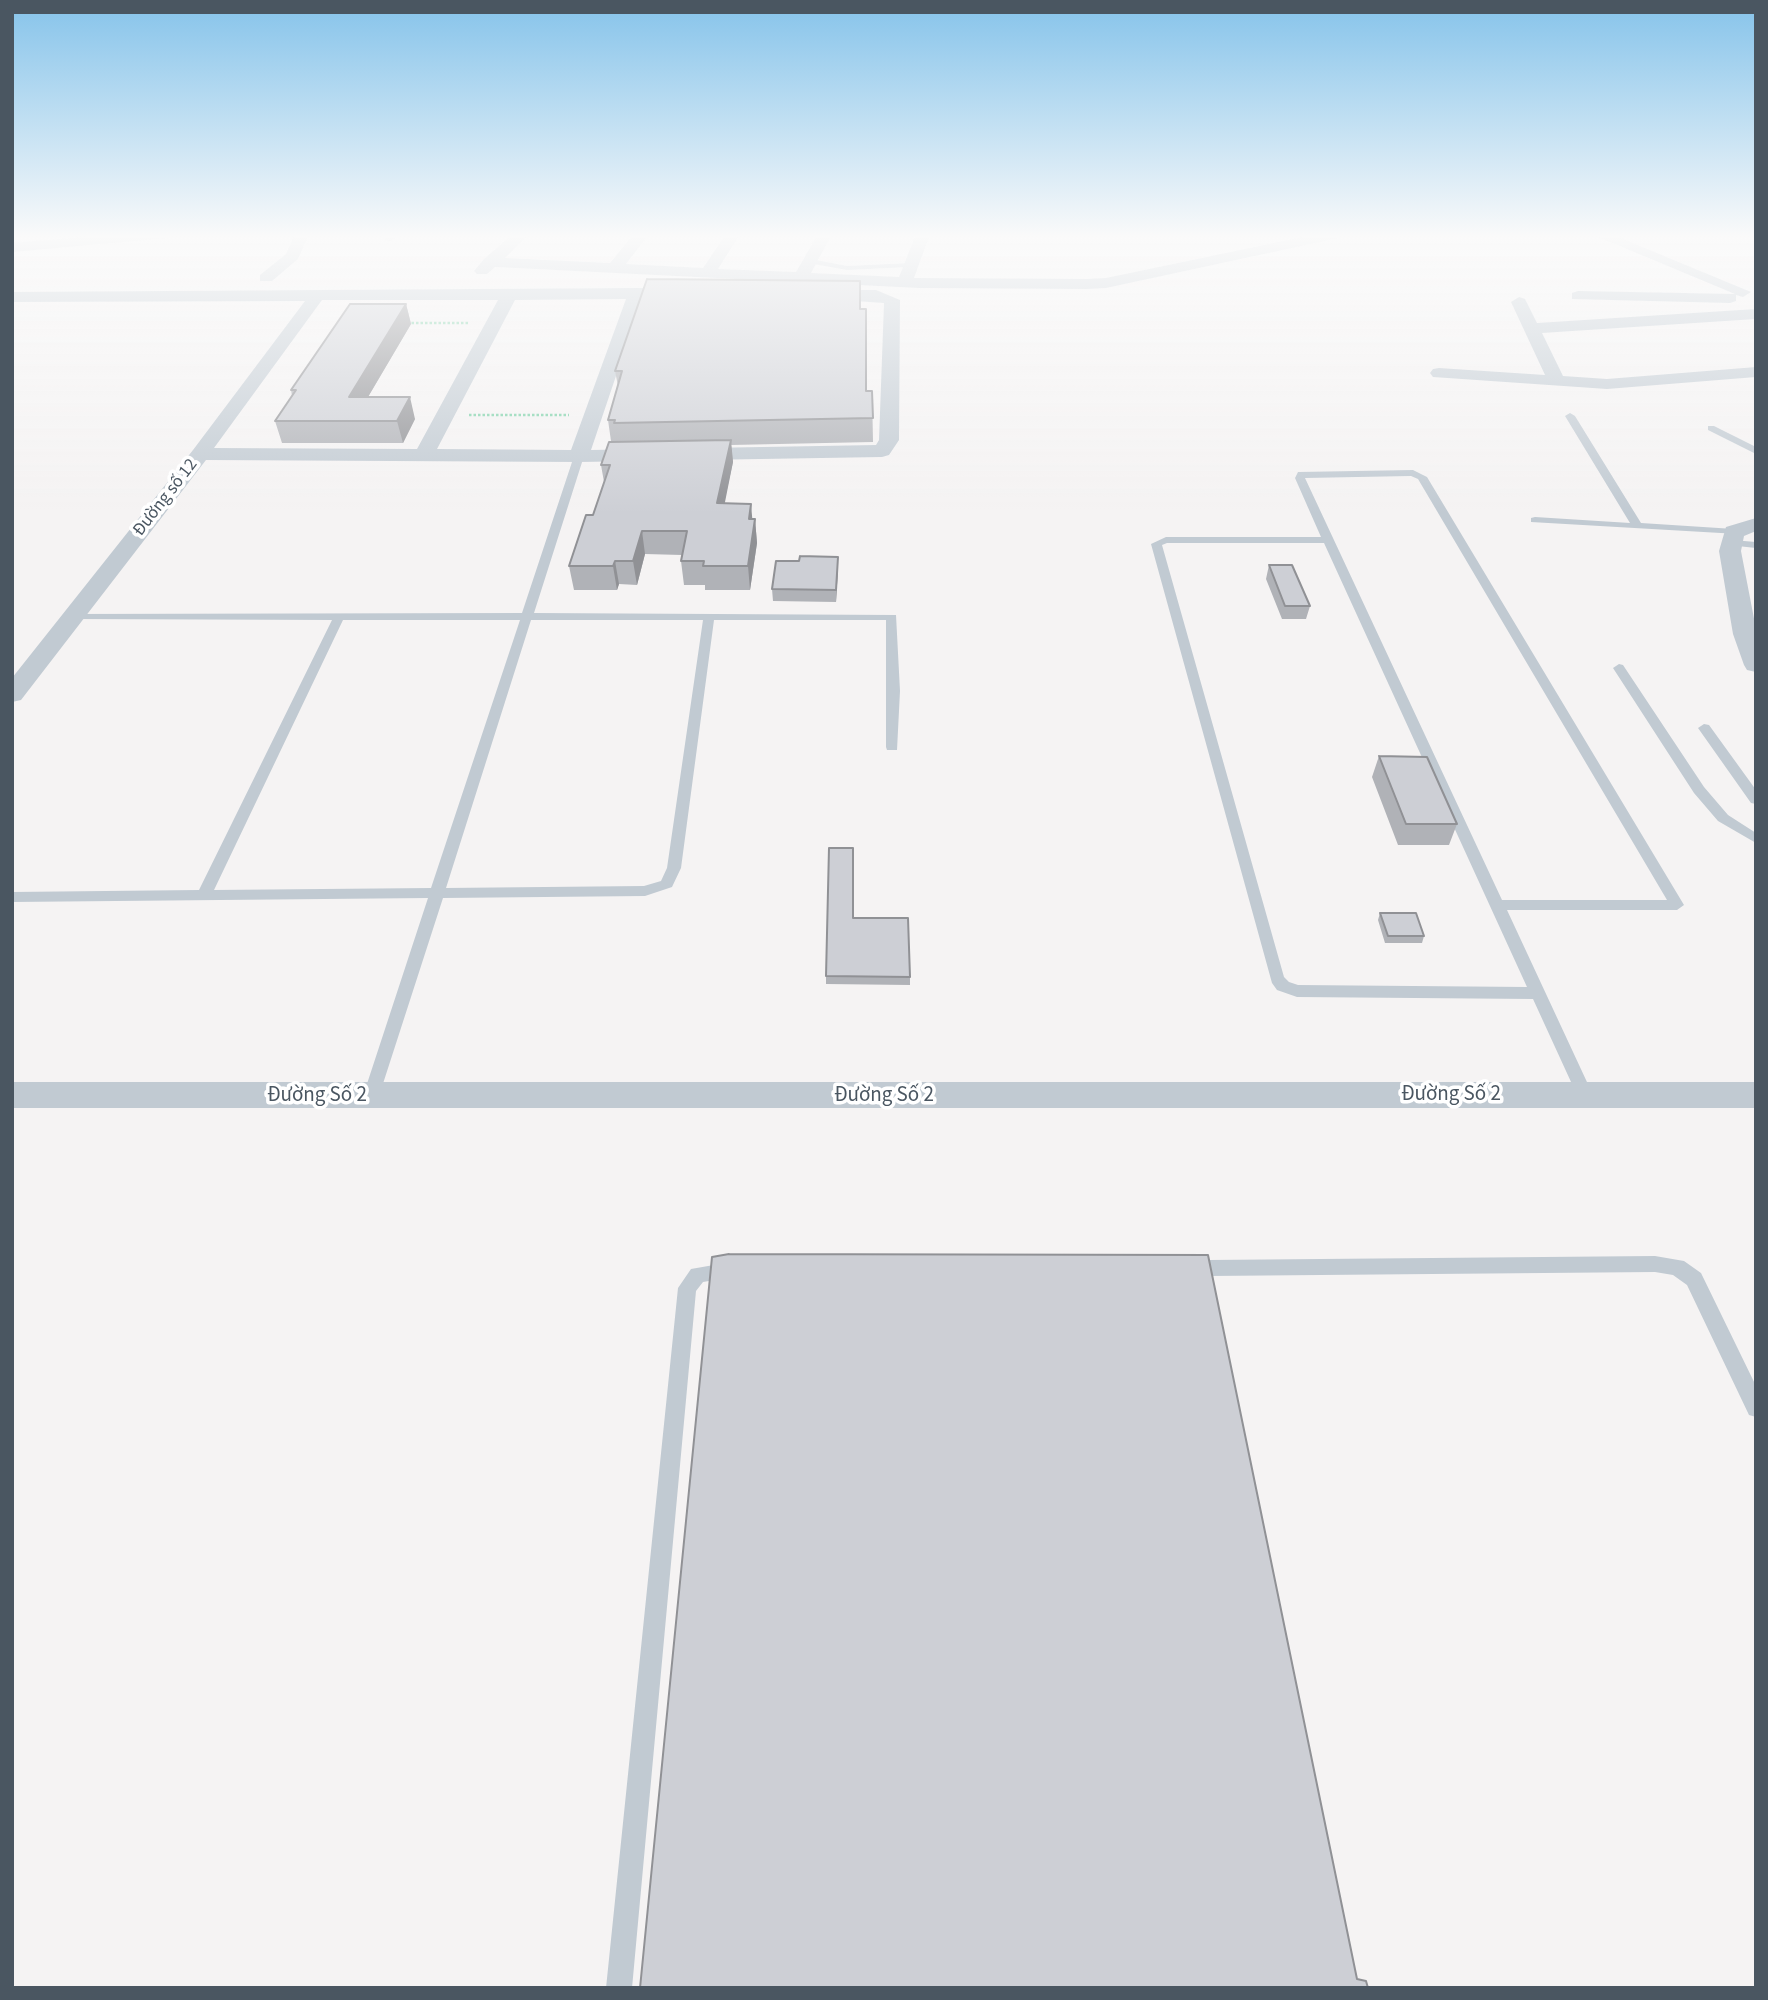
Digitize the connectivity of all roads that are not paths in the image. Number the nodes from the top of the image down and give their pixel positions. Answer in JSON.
{"nodes":[{"id":1,"x":294,"y":327,"type":"edge"},
{"id":2,"x":490,"y":327,"type":"edge"},
{"id":3,"x":624,"y":327,"type":"edge"},
{"id":4,"x":891,"y":327,"type":"edge"},
{"id":5,"x":1556,"y":327,"type":"edge"},
{"id":6,"x":1532,"y":328,"type":"joint"},
{"id":7,"x":1756,"y":372,"type":"edge"},
{"id":8,"x":1439,"y":373,"type":"dead end"},
{"id":9,"x":1557,"y":381,"type":"junction"},
{"id":10,"x":1570,"y":416,"type":"dead end"},
{"id":11,"x":1711,"y":428,"type":"dead end"},
{"id":12,"x":1756,"y":451,"type":"edge"},
{"id":13,"x":200,"y":454,"type":"junction"},
{"id":14,"x":424,"y":455,"type":"junction"},
{"id":15,"x":579,"y":456,"type":"junction"},
{"id":16,"x":1535,"y":520,"type":"dead end"},
{"id":17,"x":1756,"y":524,"type":"edge"},
{"id":18,"x":1638,"y":527,"type":"junction"},
{"id":19,"x":1733,"y":537,"type":"junction"},
{"id":20,"x":1328,"y":540,"type":"junction"},
{"id":21,"x":1756,"y":545,"type":"edge"},
{"id":22,"x":340,"y":615,"type":"junction"},
{"id":23,"x":74,"y":616,"type":"junction"},
{"id":24,"x":526,"y":616,"type":"junction"},
{"id":25,"x":709,"y":616,"type":"junction"},
{"id":26,"x":1756,"y":664,"type":"edge"},
{"id":27,"x":1619,"y":668,"type":"dead end"},
{"id":28,"x":12,"y":695,"type":"edge"},
{"id":29,"x":1704,"y":728,"type":"dead end"},
{"id":30,"x":892,"y":747,"type":"dead end"},
{"id":31,"x":1756,"y":800,"type":"edge"},
{"id":32,"x":1756,"y":839,"type":"edge"},
{"id":33,"x":437,"y":892,"type":"junction"},
{"id":34,"x":204,"y":895,"type":"junction"},
{"id":35,"x":12,"y":897,"type":"edge"},
{"id":36,"x":1497,"y":905,"type":"junction"},
{"id":37,"x":1538,"y":993,"type":"junction"},
{"id":38,"x":12,"y":1095,"type":"edge"},
{"id":39,"x":1585,"y":1095,"type":"junction"},
{"id":40,"x":1756,"y":1095,"type":"edge"},
{"id":41,"x":370,"y":1096,"type":"junction"},
{"id":42,"x":1184,"y":1268,"type":"edge"},
{"id":43,"x":1209,"y":1268,"type":"junction"},
{"id":44,"x":747,"y":1269,"type":"edge"},
{"id":45,"x":1214,"y":1291,"type":"edge"},
{"id":46,"x":1756,"y":1408,"type":"edge"},
{"id":47,"x":619,"y":1988,"type":"edge"}],
"edges":[{"from":1,"to":13,"type":"street","name":"Đường số 12"},
{"from":2,"to":14,"type":"street"},
{"from":3,"to":15,"type":"street"},
{"from":4,"to":15,"type":"street"},
{"from":5,"to":6,"type":"street"},
{"from":6,"to":9,"type":"street"},
{"from":7,"to":9,"type":"street"},
{"from":8,"to":9,"type":"street"},
{"from":10,"to":18,"type":"lane"},
{"from":11,"to":12,"type":"lane"},
{"from":13,"to":14,"type":"street"},
{"from":13,"to":23,"type":"street","name":"Đường số 12"},
{"from":14,"to":15,"type":"street"},
{"from":15,"to":24,"type":"lane"},
{"from":16,"to":18,"type":"lane"},
{"from":17,"to":19,"type":"street"},
{"from":18,"to":19,"type":"lane"},
{"from":19,"to":21,"type":"lane"},
{"from":19,"to":26,"type":"street"},
{"from":20,"to":36,"type":"lane"},
{"from":20,"to":36,"type":"lane"},
{"from":20,"to":37,"type":"lane"},
{"from":22,"to":23,"type":"lane"},
{"from":22,"to":24,"type":"lane"},
{"from":22,"to":34,"type":"lane"},
{"from":23,"to":28,"type":"street","name":"Đường số 12"},
{"from":24,"to":25,"type":"lane"},
{"from":24,"to":33,"type":"lane"},
{"from":25,"to":30,"type":"lane"},
{"from":25,"to":33,"type":"lane"},
{"from":27,"to":32,"type":"lane"},
{"from":29,"to":31,"type":"lane"},
{"from":33,"to":34,"type":"lane"},
{"from":33,"to":41,"type":"lane"},
{"from":34,"to":35,"type":"lane"},
{"from":36,"to":37,"type":"lane"},
{"from":37,"to":39,"type":"lane"},
{"from":38,"to":41,"type":"street","name":"Đường Số 2"},
{"from":39,"to":40,"type":"street","name":"Đường Số 2"},
{"from":39,"to":41,"type":"street","name":"Đường Số 2"},
{"from":42,"to":43,"type":"lane"},
{"from":43,"to":45,"type":"lane"},
{"from":43,"to":46,"type":"lane"},
{"from":44,"to":47,"type":"lane"}]}
